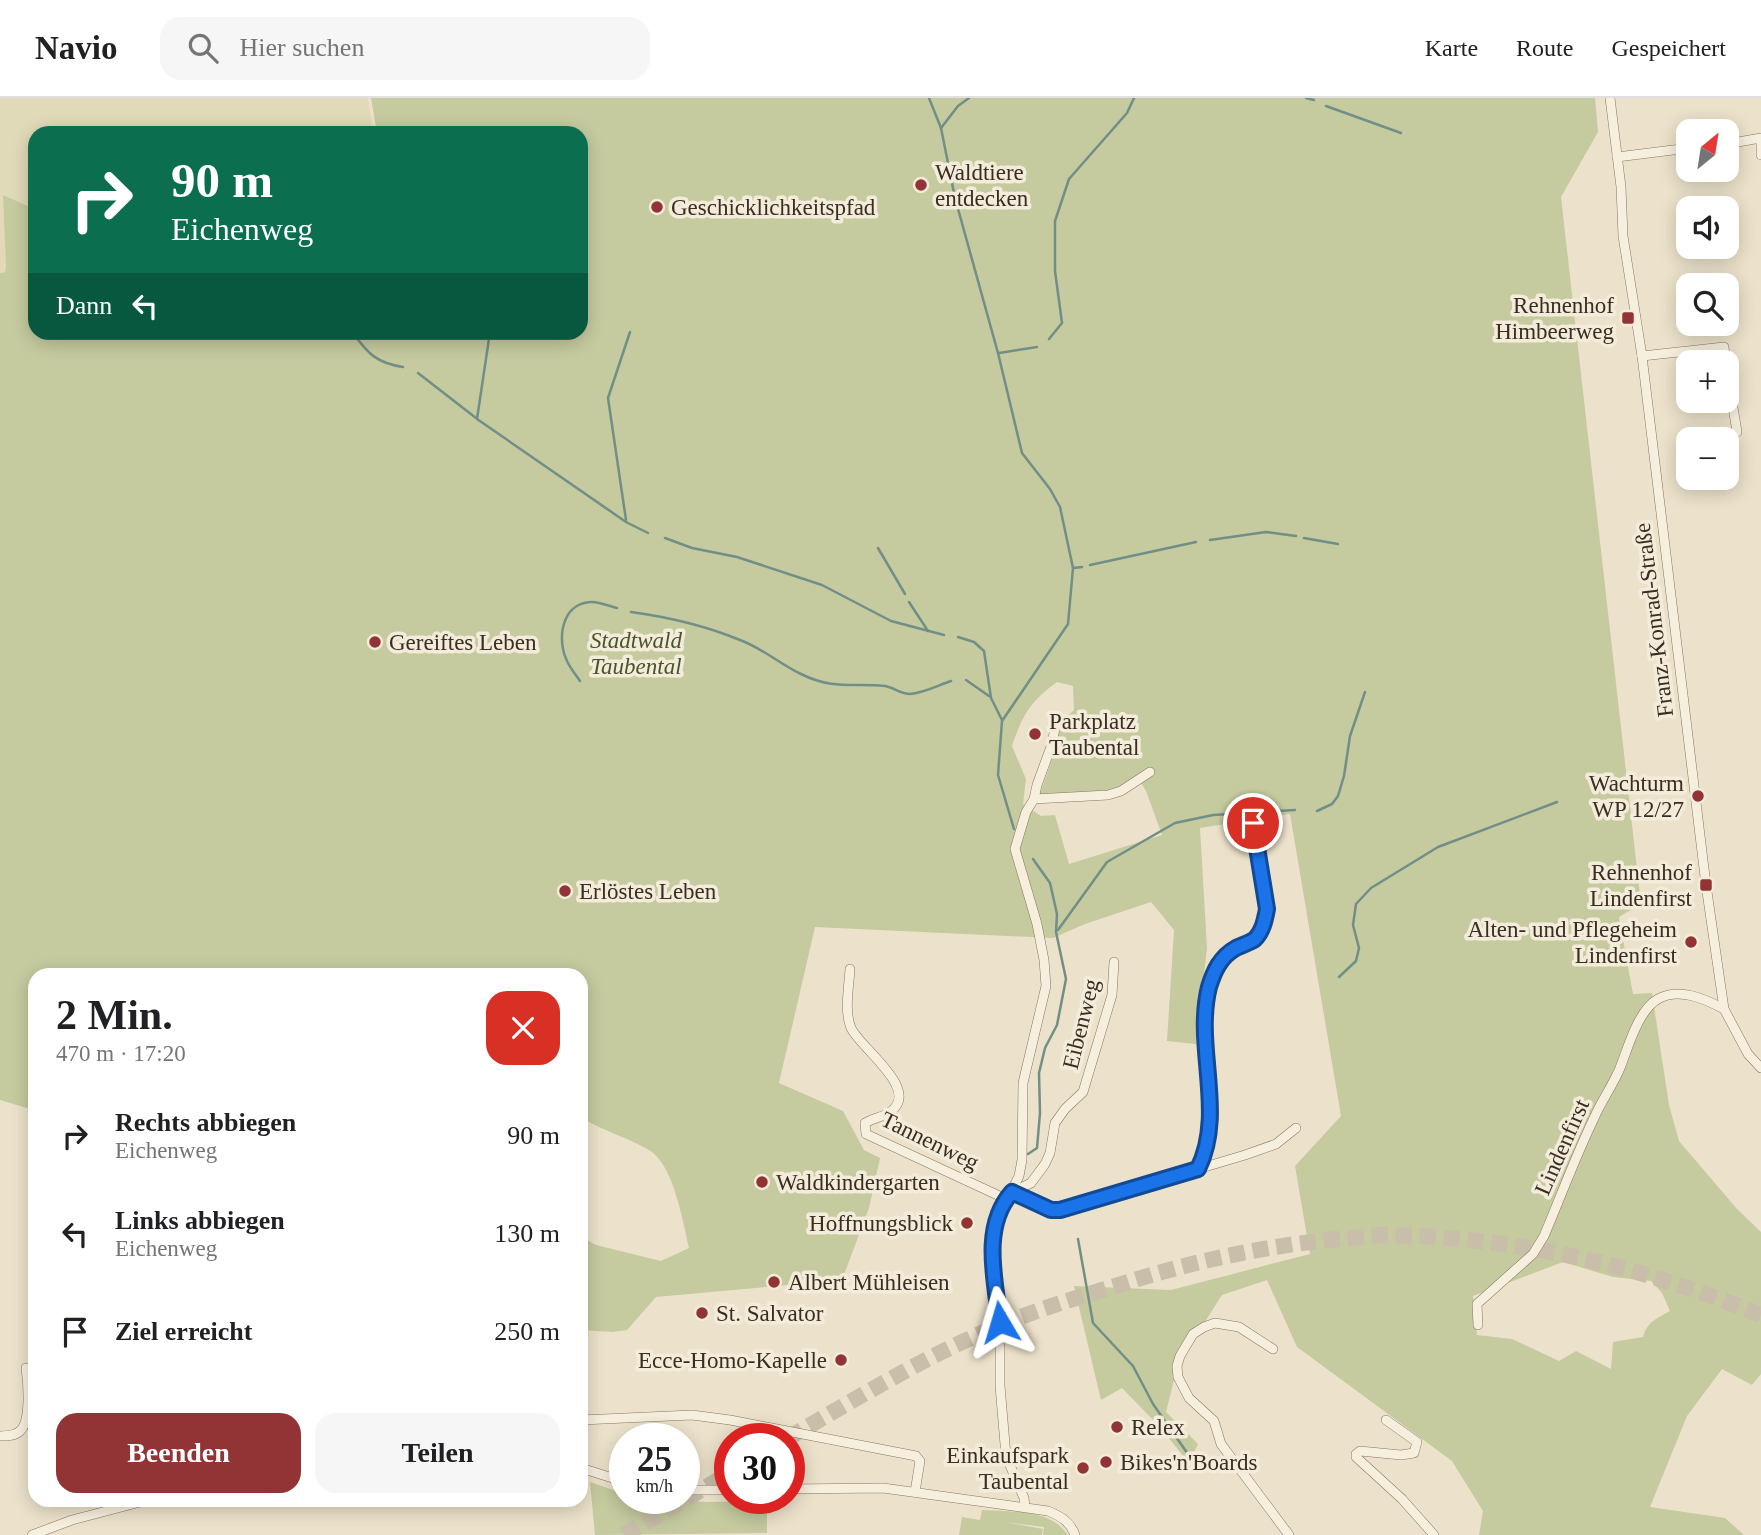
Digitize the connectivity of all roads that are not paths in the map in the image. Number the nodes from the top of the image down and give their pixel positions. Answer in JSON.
{"nodes":[{"id":1,"x":1610,"y":98,"type":"edge"},
{"id":2,"x":1761,"y":141,"type":"edge"},
{"id":3,"x":1740,"y":143,"type":"edge"},
{"id":4,"x":1676,"y":150,"type":"edge"},
{"id":5,"x":1761,"y":155,"type":"edge"},
{"id":6,"x":1617,"y":157,"type":"junction"},
{"id":7,"x":1697,"y":350,"type":"edge"},
{"id":8,"x":1724,"y":350,"type":"edge"},
{"id":9,"x":1676,"y":352,"type":"edge"},
{"id":10,"x":1642,"y":356,"type":"junction"},
{"id":11,"x":1056,"y":723,"type":"dead end"},
{"id":12,"x":1150,"y":772,"type":"dead end"},
{"id":13,"x":1034,"y":799,"type":"junction"},
{"id":14,"x":1253,"y":823,"type":"dead end"},
{"id":15,"x":1114,"y":962,"type":"dead end"},
{"id":16,"x":850,"y":969,"type":"dead end"},
{"id":17,"x":1724,"y":1009,"type":"junction"},
{"id":18,"x":1761,"y":1068,"type":"edge"},
{"id":19,"x":1296,"y":1128,"type":"dead end"},
{"id":20,"x":1198,"y":1169,"type":"junction"},
{"id":21,"x":1009,"y":1195,"type":"junction"},
{"id":22,"x":1478,"y":1325,"type":"dead end"},
{"id":23,"x":1273,"y":1349,"type":"dead end"},
{"id":24,"x":26,"y":1368,"type":"dead end"},
{"id":25,"x":588,"y":1420,"type":"edge"},
{"id":26,"x":1386,"y":1420,"type":"dead end"},
{"id":27,"x":0,"y":1436,"type":"edge"},
{"id":28,"x":588,"y":1470,"type":"edge"},
{"id":29,"x":609,"y":1477,"type":"edge"},
{"id":30,"x":805,"y":1489,"type":"edge"},
{"id":31,"x":915,"y":1492,"type":"junction"},
{"id":32,"x":121,"y":1507,"type":"edge"},
{"id":33,"x":1026,"y":1507,"type":"junction"},
{"id":34,"x":32,"y":1535,"type":"edge"},
{"id":35,"x":1075,"y":1535,"type":"edge"},
{"id":36,"x":1289,"y":1535,"type":"edge"},
{"id":37,"x":1434,"y":1535,"type":"edge"}],
"edges":[{"from":1,"to":6,"type":"street","name":"Franz-Konrad-Straße"},
{"from":2,"to":3,"type":"street"},
{"from":2,"to":5,"type":"street"},
{"from":4,"to":6,"type":"street"},
{"from":6,"to":10,"type":"street","name":"Franz-Konrad-Straße"},
{"from":7,"to":8,"type":"street"},
{"from":9,"to":10,"type":"street"},
{"from":10,"to":17,"type":"street","name":"Franz-Konrad-Straße"},
{"from":11,"to":13,"type":"street"},
{"from":12,"to":13,"type":"street"},
{"from":13,"to":21,"type":"street"},
{"from":14,"to":20,"type":"street"},
{"from":15,"to":21,"type":"street","name":"Eibenweg"},
{"from":16,"to":21,"type":"street","name":"Tannenweg"},
{"from":17,"to":18,"type":"street","name":"Franz-Konrad-Straße"},
{"from":17,"to":22,"type":"street","name":"Lindenfirst"},
{"from":19,"to":20,"type":"street"},
{"from":20,"to":21,"type":"street"},
{"from":21,"to":33,"type":"street"},
{"from":23,"to":36,"type":"street"},
{"from":24,"to":27,"type":"street"},
{"from":25,"to":31,"type":"street"},
{"from":26,"to":37,"type":"street"},
{"from":28,"to":29,"type":"street"},
{"from":30,"to":31,"type":"street"},
{"from":31,"to":33,"type":"street"},
{"from":32,"to":34,"type":"street"},
{"from":33,"to":35,"type":"street"}]}
